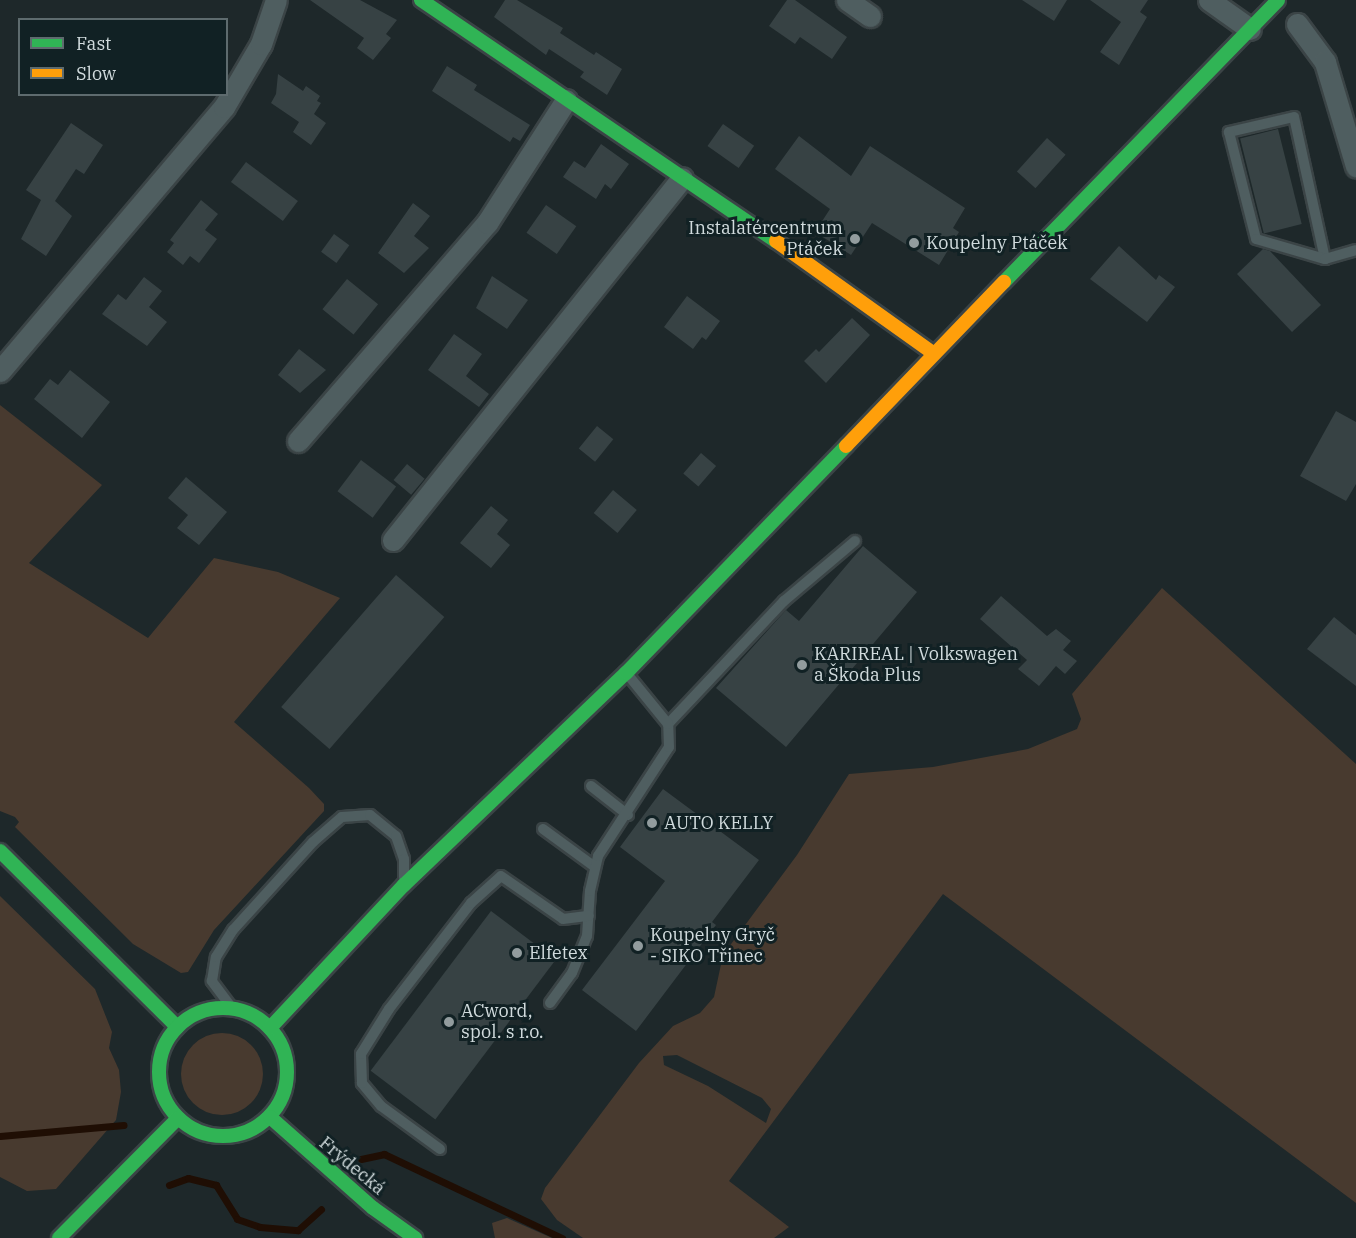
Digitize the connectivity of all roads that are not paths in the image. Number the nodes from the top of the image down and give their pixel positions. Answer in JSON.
{"nodes":[{"id":1,"x":276,"y":0,"type":"edge"},
{"id":2,"x":421,"y":0,"type":"edge"},
{"id":3,"x":847,"y":0,"type":"edge"},
{"id":4,"x":1209,"y":0,"type":"edge"},
{"id":5,"x":1278,"y":0,"type":"edge"},
{"id":6,"x":870,"y":15,"type":"dead end"},
{"id":7,"x":1297,"y":24,"type":"dead end"},
{"id":8,"x":1250,"y":29,"type":"junction"},
{"id":9,"x":566,"y":100,"type":"junction"},
{"id":10,"x":1356,"y":166,"type":"edge"},
{"id":11,"x":682,"y":178,"type":"junction"},
{"id":12,"x":1356,"y":250,"type":"edge"},
{"id":13,"x":1325,"y":259,"type":"junction"},
{"id":14,"x":933,"y":353,"type":"junction"},
{"id":15,"x":0,"y":371,"type":"edge"},
{"id":16,"x":298,"y":441,"type":"dead end"},
{"id":17,"x":393,"y":540,"type":"dead end"},
{"id":18,"x":855,"y":541,"type":"dead end"},
{"id":19,"x":626,"y":673,"type":"junction"},
{"id":20,"x":668,"y":724,"type":"junction"},
{"id":21,"x":591,"y":786,"type":"dead end"},
{"id":22,"x":628,"y":815,"type":"junction"},
{"id":23,"x":543,"y":829,"type":"dead end"},
{"id":24,"x":0,"y":851,"type":"edge"},
{"id":25,"x":595,"y":867,"type":"junction"},
{"id":26,"x":404,"y":885,"type":"junction"},
{"id":27,"x":589,"y":916,"type":"junction"},
{"id":28,"x":550,"y":1003,"type":"dead end"},
{"id":29,"x":232,"y":1008,"type":"junction"},
{"id":30,"x":177,"y":1027,"type":"junction"},
{"id":31,"x":270,"y":1028,"type":"junction"},
{"id":32,"x":270,"y":1117,"type":"junction"},
{"id":33,"x":178,"y":1118,"type":"junction"},
{"id":34,"x":440,"y":1149,"type":"dead end"},
{"id":35,"x":59,"y":1238,"type":"edge"},
{"id":36,"x":415,"y":1238,"type":"edge"}],
"edges":[{"from":1,"to":15,"type":"street"},
{"from":2,"to":9,"type":"main road"},
{"from":3,"to":6,"type":"street"},
{"from":4,"to":8,"type":"street"},
{"from":5,"to":8,"type":"main road"},
{"from":7,"to":10,"type":"street"},
{"from":8,"to":14,"type":"main road"},
{"from":9,"to":11,"type":"main road"},
{"from":9,"to":16,"type":"street"},
{"from":11,"to":14,"type":"main road"},
{"from":11,"to":17,"type":"street"},
{"from":12,"to":13,"type":"lane"},
{"from":13,"to":13,"type":"lane"},
{"from":14,"to":19,"type":"main road"},
{"from":18,"to":20,"type":"lane"},
{"from":19,"to":20,"type":"lane"},
{"from":19,"to":26,"type":"main road"},
{"from":20,"to":22,"type":"lane"},
{"from":21,"to":22,"type":"lane"},
{"from":22,"to":25,"type":"lane"},
{"from":23,"to":25,"type":"lane"},
{"from":24,"to":30,"type":"main road"},
{"from":25,"to":27,"type":"lane"},
{"from":26,"to":29,"type":"lane"},
{"from":26,"to":31,"type":"main road"},
{"from":27,"to":28,"type":"lane"},
{"from":27,"to":34,"type":"lane"},
{"from":29,"to":30,"type":"main road"},
{"from":29,"to":31,"type":"main road"},
{"from":30,"to":33,"type":"main road"},
{"from":31,"to":32,"type":"main road"},
{"from":32,"to":33,"type":"main road"},
{"from":32,"to":36,"type":"main road","name":"Frýdecká"},
{"from":33,"to":35,"type":"main road"}]}
